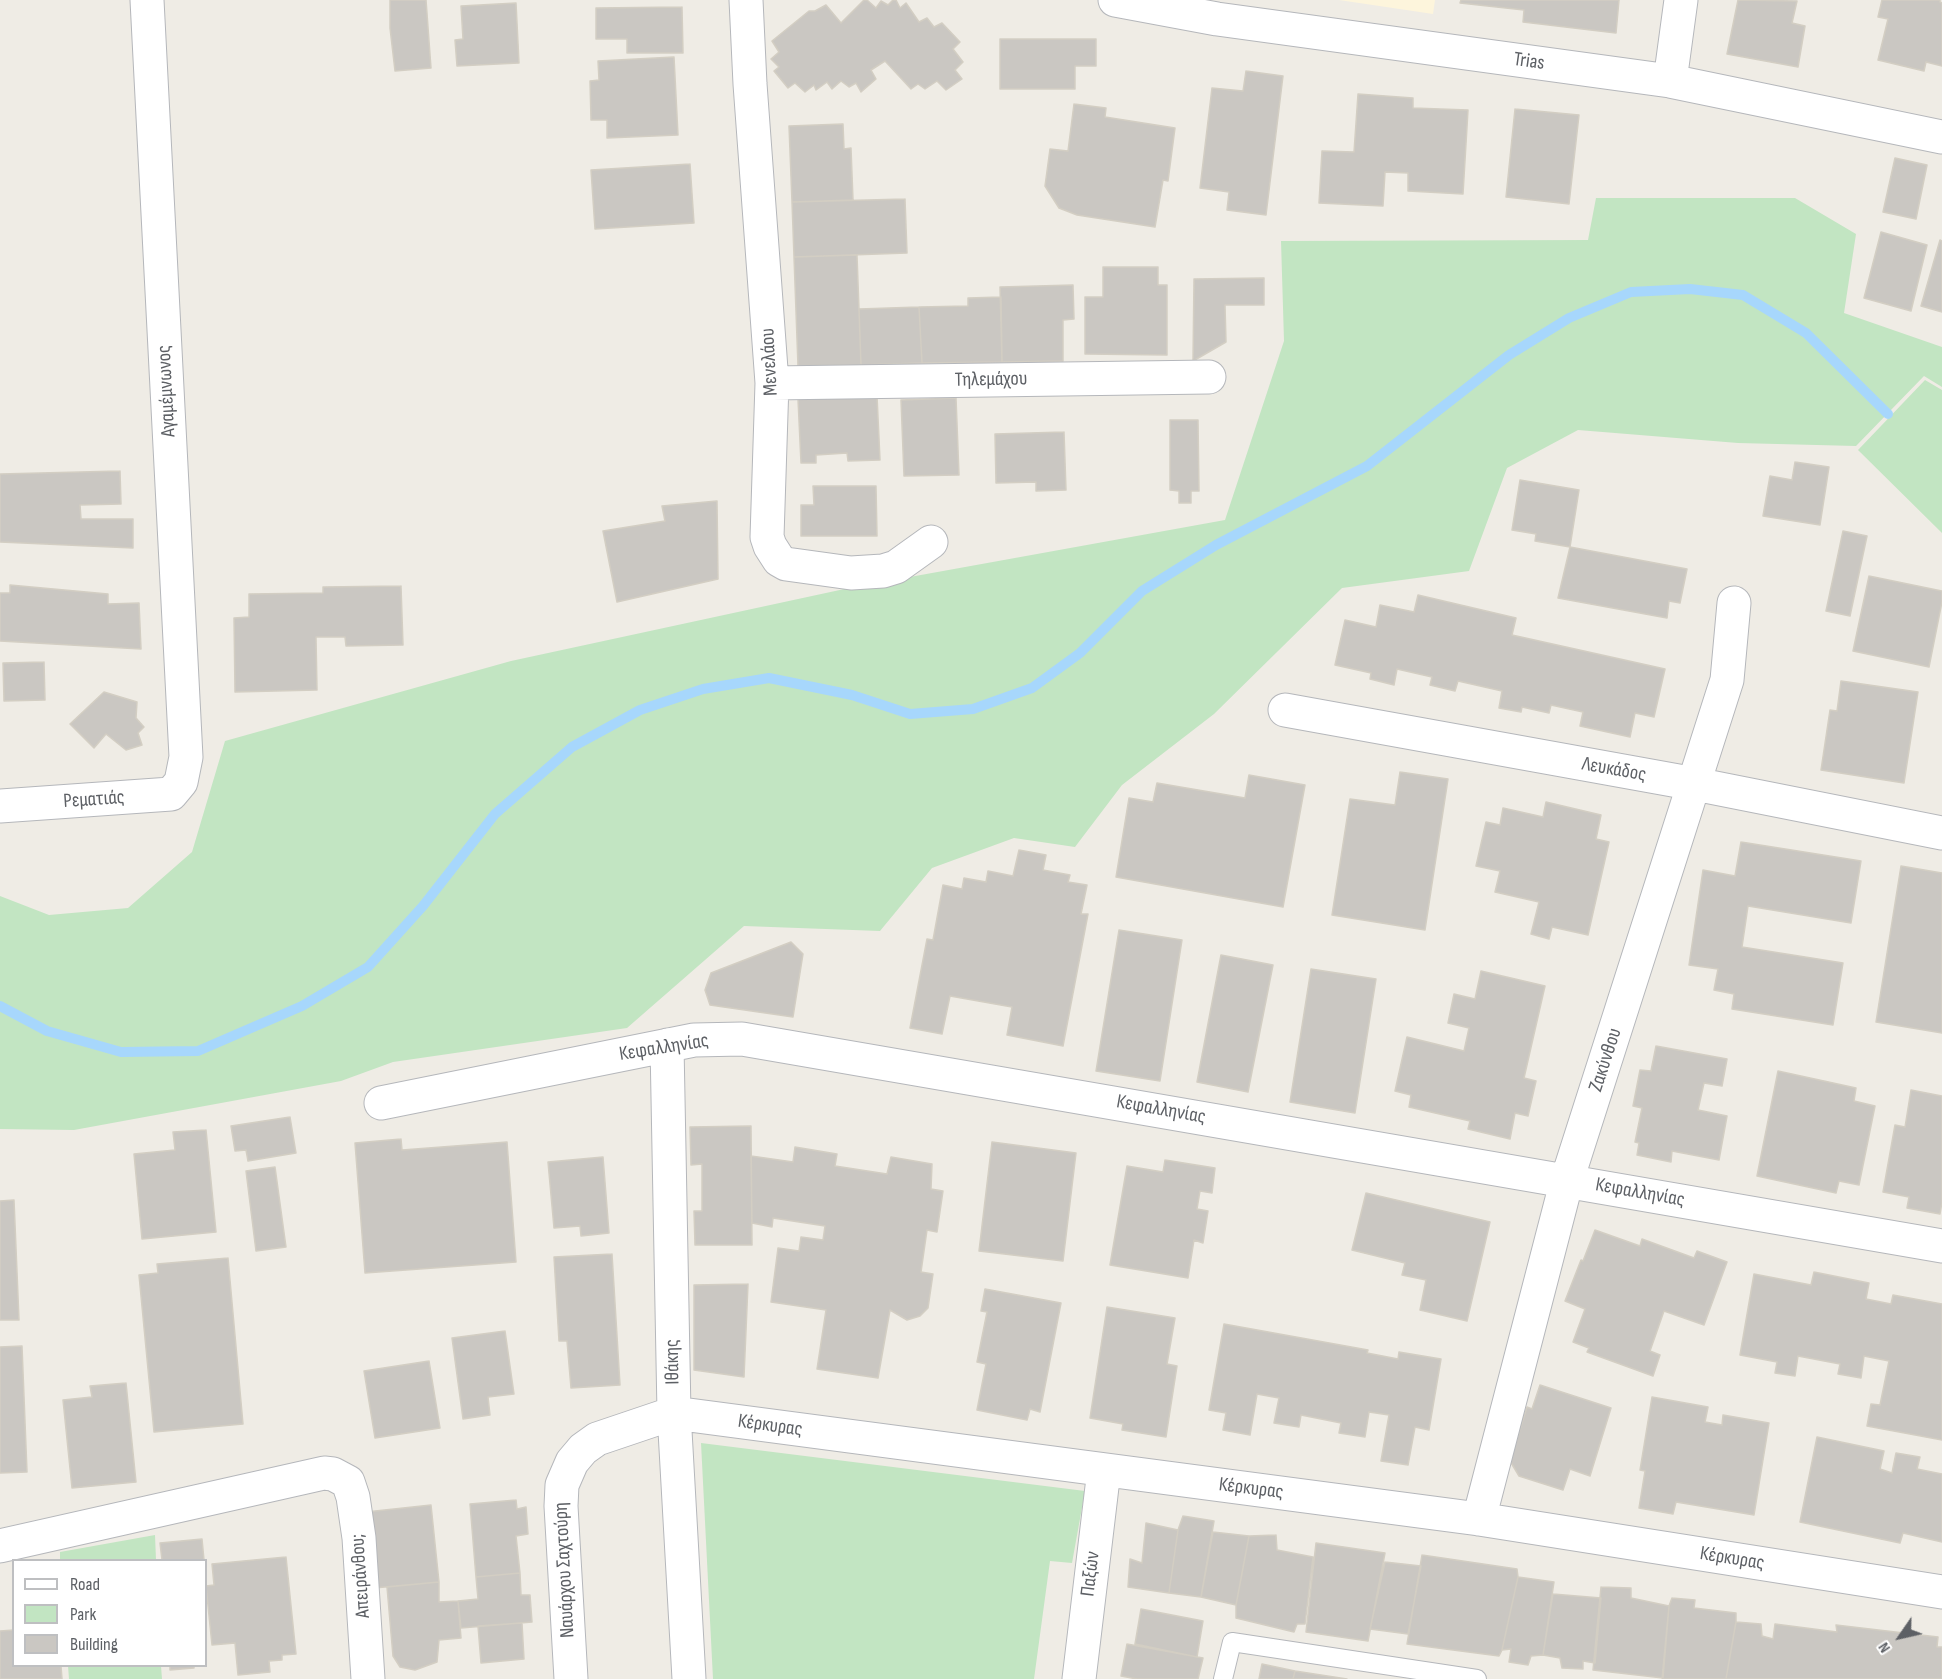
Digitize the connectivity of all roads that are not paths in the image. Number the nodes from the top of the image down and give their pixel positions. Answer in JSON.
{"nodes":[{"id":1,"x":147,"y":0,"type":"edge"},
{"id":2,"x":746,"y":0,"type":"edge"},
{"id":3,"x":1114,"y":0,"type":"edge"},
{"id":4,"x":1681,"y":0,"type":"edge"},
{"id":5,"x":1670,"y":81,"type":"junction"},
{"id":6,"x":1942,"y":137,"type":"edge"},
{"id":7,"x":1209,"y":377,"type":"dead end"},
{"id":8,"x":772,"y":383,"type":"junction"},
{"id":9,"x":932,"y":542,"type":"dead end"},
{"id":10,"x":1734,"y":603,"type":"dead end"},
{"id":11,"x":1285,"y":710,"type":"dead end"},
{"id":12,"x":182,"y":782,"type":"joint"},
{"id":13,"x":1695,"y":784,"type":"junction"},
{"id":14,"x":0,"y":806,"type":"edge"},
{"id":15,"x":1942,"y":832,"type":"edge"},
{"id":16,"x":667,"y":1045,"type":"junction"},
{"id":17,"x":381,"y":1103,"type":"dead end"},
{"id":18,"x":1567,"y":1180,"type":"junction"},
{"id":19,"x":1942,"y":1246,"type":"edge"},
{"id":20,"x":674,"y":1413,"type":"junction"},
{"id":21,"x":572,"y":1462,"type":"joint"},
{"id":22,"x":1104,"y":1470,"type":"junction"},
{"id":23,"x":1479,"y":1519,"type":"junction"},
{"id":24,"x":0,"y":1546,"type":"edge"},
{"id":25,"x":1942,"y":1592,"type":"edge"},
{"id":26,"x":368,"y":1679,"type":"edge"},
{"id":27,"x":571,"y":1679,"type":"edge"},
{"id":28,"x":689,"y":1679,"type":"edge"},
{"id":29,"x":1079,"y":1679,"type":"edge"},
{"id":30,"x":1223,"y":1679,"type":"edge"},
{"id":31,"x":1477,"y":1679,"type":"edge"}],
"edges":[{"from":1,"to":12,"type":"street","name":"Αγαμέμνωνος"},
{"from":2,"to":8,"type":"street","name":"Μενελάου"},
{"from":3,"to":5,"type":"street","name":"Trias"},
{"from":4,"to":5,"type":"street"},
{"from":5,"to":6,"type":"street","name":"Trias"},
{"from":7,"to":8,"type":"street","name":"Τηλεμάχου"},
{"from":8,"to":9,"type":"street","name":"Μενελάου"},
{"from":10,"to":13,"type":"street","name":"Ζακύνθου"},
{"from":11,"to":13,"type":"street","name":"Λευκάδος"},
{"from":12,"to":14,"type":"street","name":"Ρεματιάς"},
{"from":13,"to":15,"type":"street","name":"Λευκάδος"},
{"from":13,"to":18,"type":"street","name":"Ζακύνθου"},
{"from":16,"to":17,"type":"street","name":"Κεφαλληνίας"},
{"from":16,"to":18,"type":"street","name":"Κεφαλληνίας"},
{"from":16,"to":20,"type":"street","name":"Ιθάκης"},
{"from":18,"to":19,"type":"street","name":"Κεφαλληνίας"},
{"from":18,"to":23,"type":"street","name":"Ζακύνθου"},
{"from":20,"to":21,"type":"street","name":"Κέρκυρας"},
{"from":20,"to":22,"type":"street","name":"Κέρκυρας"},
{"from":20,"to":28,"type":"street","name":"Ιθάκης"},
{"from":21,"to":27,"type":"street","name":"Ναυάρχου Σαχτούρη"},
{"from":22,"to":23,"type":"street","name":"Κέρκυρας"},
{"from":22,"to":29,"type":"street","name":"Παξών"},
{"from":23,"to":25,"type":"street","name":"Κέρκυρας"},
{"from":24,"to":26,"type":"street","name":"Απειράνθου;"},
{"from":30,"to":31,"type":"lane"}]}
